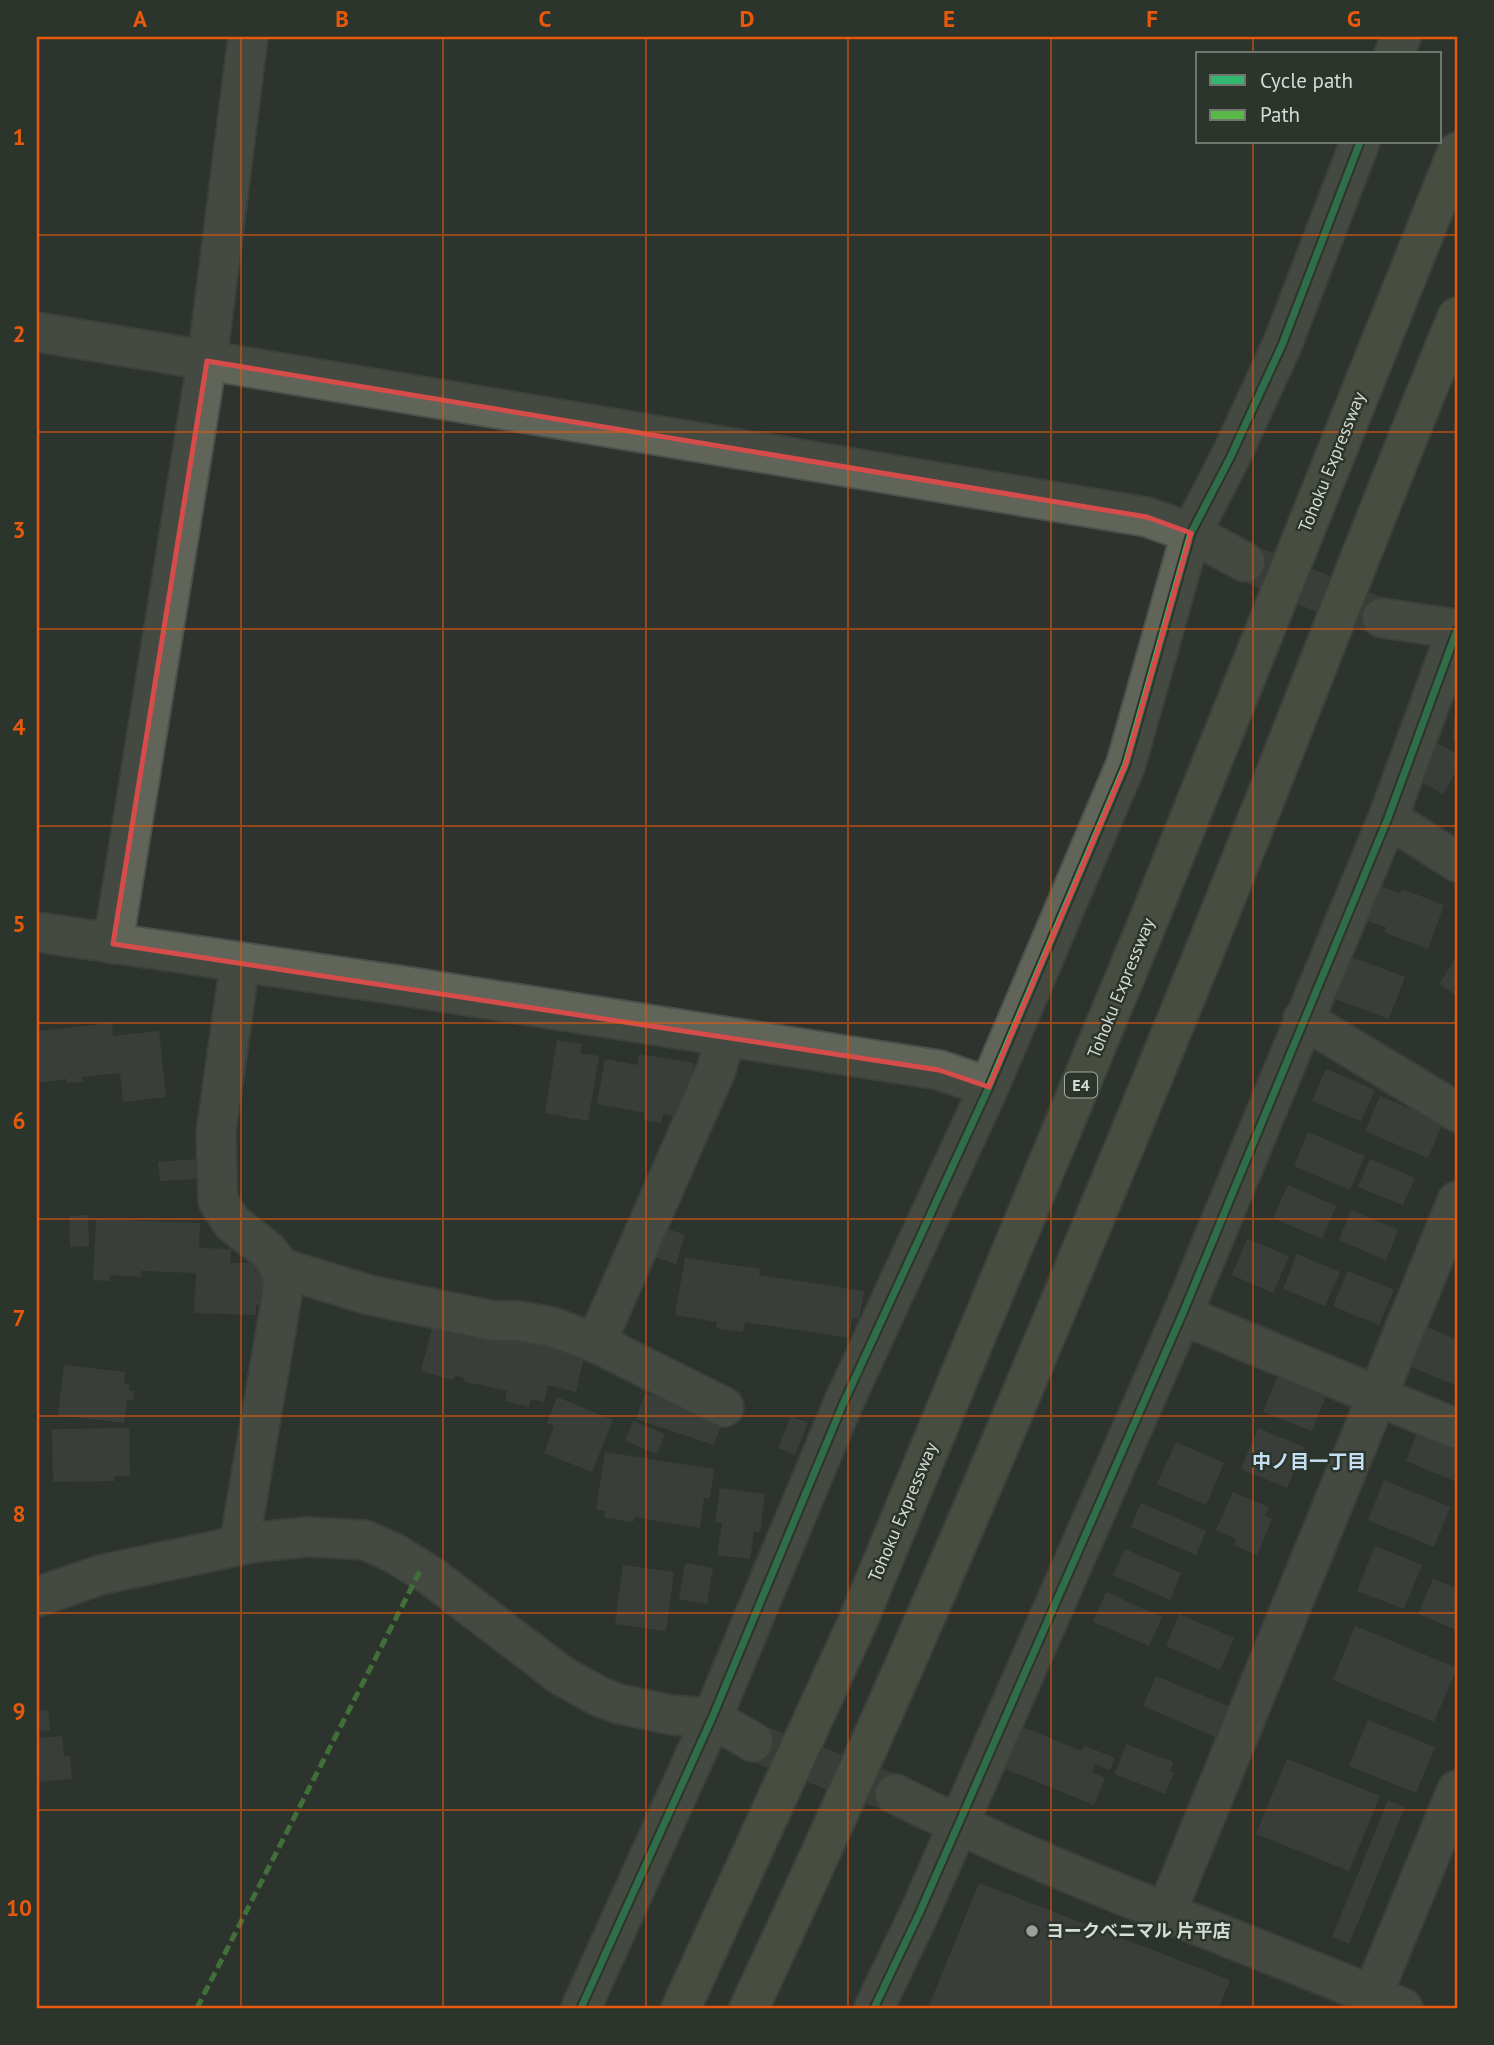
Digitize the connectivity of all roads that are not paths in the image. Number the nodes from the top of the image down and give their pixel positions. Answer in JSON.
{"nodes":[{"id":1,"x":248,"y":37,"type":"edge"},
{"id":2,"x":1359,"y":144,"type":"edge"},
{"id":3,"x":1457,"y":152,"type":"edge"},
{"id":4,"x":1457,"y":317,"type":"edge"},
{"id":5,"x":37,"y":332,"type":"edge"},
{"id":6,"x":207,"y":361,"type":"junction"},
{"id":7,"x":1191,"y":533,"type":"junction"},
{"id":8,"x":1245,"y":562,"type":"tunnel mouth"},
{"id":9,"x":1382,"y":618,"type":"tunnel mouth"},
{"id":10,"x":1457,"y":629,"type":"edge"},
{"id":11,"x":1388,"y":818,"type":"junction"},
{"id":12,"x":1457,"y":862,"type":"edge"},
{"id":13,"x":37,"y":932,"type":"edge"},
{"id":14,"x":113,"y":944,"type":"junction"},
{"id":15,"x":240,"y":962,"type":"junction"},
{"id":16,"x":1303,"y":1019,"type":"junction"},
{"id":17,"x":726,"y":1037,"type":"junction"},
{"id":18,"x":989,"y":1087,"type":"junction"},
{"id":19,"x":1457,"y":1112,"type":"edge"},
{"id":20,"x":1457,"y":1200,"type":"edge"},
{"id":21,"x":281,"y":1268,"type":"junction"},
{"id":22,"x":1182,"y":1315,"type":"junction"},
{"id":23,"x":596,"y":1343,"type":"junction"},
{"id":24,"x":1378,"y":1396,"type":"junction"},
{"id":25,"x":724,"y":1407,"type":"dead end"},
{"id":26,"x":1457,"y":1429,"type":"edge"},
{"id":27,"x":239,"y":1546,"type":"junction"},
{"id":28,"x":37,"y":1597,"type":"edge"},
{"id":29,"x":712,"y":1718,"type":"junction"},
{"id":30,"x":753,"y":1742,"type":"tunnel mouth"},
{"id":31,"x":1457,"y":1790,"type":"edge"},
{"id":32,"x":895,"y":1794,"type":"tunnel mouth"},
{"id":33,"x":956,"y":1824,"type":"junction"},
{"id":34,"x":1166,"y":1913,"type":"junction"},
{"id":35,"x":1381,"y":2004,"type":"edge"},
{"id":36,"x":581,"y":2008,"type":"edge"},
{"id":37,"x":681,"y":2008,"type":"edge"},
{"id":38,"x":749,"y":2008,"type":"edge"},
{"id":39,"x":874,"y":2008,"type":"edge"}],
"edges":[{"from":1,"to":6,"type":"street"},
{"from":2,"to":7,"type":"street"},
{"from":3,"to":37,"type":"highway","name":"Tohoku Expressway","number":"E4"},
{"from":4,"to":38,"type":"highway"},
{"from":5,"to":6,"type":"street"},
{"from":6,"to":7,"type":"street"},
{"from":6,"to":14,"type":"street"},
{"from":7,"to":8,"type":"street"},
{"from":7,"to":18,"type":"street"},
{"from":9,"to":10,"type":"street"},
{"from":10,"to":11,"type":"street"},
{"from":11,"to":12,"type":"street"},
{"from":11,"to":16,"type":"street"},
{"from":13,"to":14,"type":"street"},
{"from":14,"to":15,"type":"street"},
{"from":15,"to":17,"type":"street"},
{"from":15,"to":21,"type":"street"},
{"from":16,"to":19,"type":"street"},
{"from":16,"to":22,"type":"street"},
{"from":17,"to":18,"type":"street"},
{"from":17,"to":23,"type":"street"},
{"from":18,"to":29,"type":"street"},
{"from":20,"to":24,"type":"street"},
{"from":21,"to":23,"type":"street"},
{"from":21,"to":27,"type":"street"},
{"from":22,"to":24,"type":"street"},
{"from":22,"to":33,"type":"street"},
{"from":23,"to":25,"type":"street"},
{"from":24,"to":26,"type":"street"},
{"from":24,"to":34,"type":"street"},
{"from":27,"to":28,"type":"street"},
{"from":27,"to":29,"type":"street"},
{"from":29,"to":30,"type":"street"},
{"from":29,"to":36,"type":"street"},
{"from":31,"to":35,"type":"street"},
{"from":32,"to":33,"type":"street"},
{"from":33,"to":34,"type":"street"},
{"from":33,"to":39,"type":"street"},
{"from":34,"to":35,"type":"street"}]}
